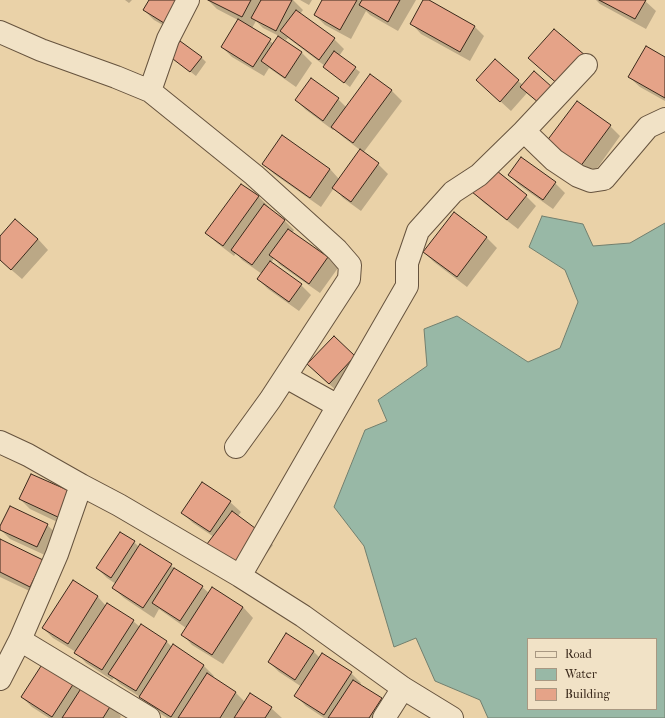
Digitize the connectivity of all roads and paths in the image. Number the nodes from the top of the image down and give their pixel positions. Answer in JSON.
{"nodes":[{"id":1,"x":188,"y":0,"type":"edge"},
{"id":2,"x":0,"y":32,"type":"edge"},
{"id":3,"x":586,"y":65,"type":"dead end"},
{"id":4,"x":150,"y":91,"type":"junction"},
{"id":5,"x":665,"y":119,"type":"edge"},
{"id":6,"x":524,"y":131,"type":"junction"},
{"id":7,"x":286,"y":377,"type":"junction"},
{"id":8,"x":338,"y":406,"type":"junction"},
{"id":9,"x":0,"y":442,"type":"edge"},
{"id":10,"x":236,"y":447,"type":"dead end"},
{"id":11,"x":81,"y":485,"type":"junction"},
{"id":12,"x":240,"y":576,"type":"junction"},
{"id":13,"x":20,"y":640,"type":"junction"},
{"id":14,"x":0,"y":679,"type":"edge"},
{"id":15,"x":403,"y":688,"type":"junction"},
{"id":16,"x":148,"y":718,"type":"edge"},
{"id":17,"x":384,"y":718,"type":"edge"},
{"id":18,"x":452,"y":718,"type":"edge"}],
"edges":[{"from":1,"to":4,"type":"street"},
{"from":2,"to":4,"type":"street"},
{"from":3,"to":6,"type":"street"},
{"from":4,"to":7,"type":"street"},
{"from":5,"to":6,"type":"street"},
{"from":6,"to":8,"type":"street"},
{"from":7,"to":8,"type":"street"},
{"from":7,"to":10,"type":"street"},
{"from":8,"to":12,"type":"street"},
{"from":9,"to":11,"type":"street"},
{"from":11,"to":12,"type":"street"},
{"from":11,"to":13,"type":"street"},
{"from":12,"to":15,"type":"street"},
{"from":13,"to":14,"type":"street"},
{"from":13,"to":16,"type":"street"},
{"from":15,"to":17,"type":"street"},
{"from":15,"to":18,"type":"street"}]}
